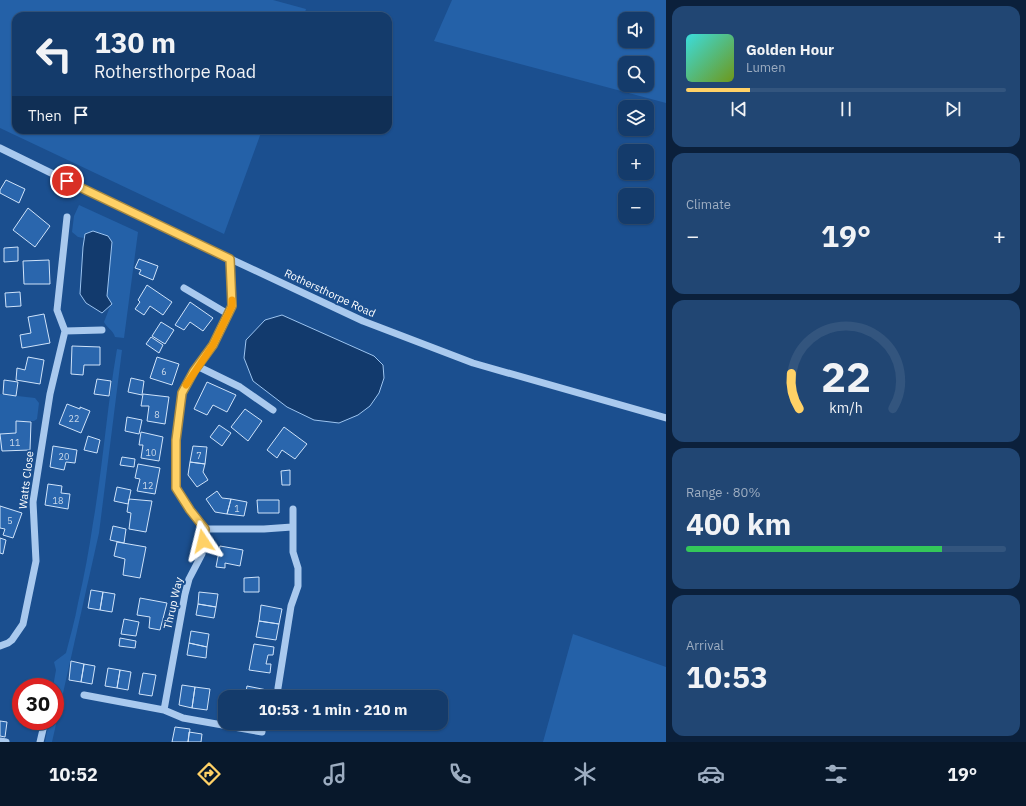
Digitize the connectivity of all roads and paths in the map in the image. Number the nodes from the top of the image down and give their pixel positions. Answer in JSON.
{"nodes":[{"id":1,"x":0,"y":148,"type":"edge"},
{"id":2,"x":67,"y":217,"type":"dead end"},
{"id":3,"x":230,"y":259,"type":"junction"},
{"id":4,"x":184,"y":288,"type":"dead end"},
{"id":5,"x":228,"y":314,"type":"junction"},
{"id":6,"x":102,"y":330,"type":"dead end"},
{"id":7,"x":65,"y":331,"type":"junction"},
{"id":8,"x":197,"y":366,"type":"junction"},
{"id":9,"x":273,"y":410,"type":"dead end"},
{"id":10,"x":666,"y":418,"type":"edge"},
{"id":11,"x":293,"y":509,"type":"dead end"},
{"id":12,"x":292,"y":527,"type":"junction"},
{"id":13,"x":205,"y":529,"type":"junction"},
{"id":14,"x":0,"y":646,"type":"edge"},
{"id":15,"x":278,"y":688,"type":"dead end"},
{"id":16,"x":84,"y":695,"type":"dead end"},
{"id":17,"x":164,"y":710,"type":"junction"},
{"id":18,"x":43,"y":730,"type":"edge"},
{"id":19,"x":262,"y":732,"type":"dead end"},
{"id":20,"x":0,"y":741,"type":"edge"},
{"id":21,"x":6,"y":742,"type":"edge"},
{"id":22,"x":40,"y":742,"type":"edge"}],
"edges":[{"from":1,"to":3,"type":"street","name":"Rothersthorpe Road"},
{"from":2,"to":7,"type":"street"},
{"from":3,"to":5,"type":"street"},
{"from":3,"to":10,"type":"street","name":"Rothersthorpe Road"},
{"from":4,"to":5,"type":"street"},
{"from":5,"to":8,"type":"street"},
{"from":6,"to":7,"type":"street"},
{"from":7,"to":14,"type":"street","name":"Watts Close"},
{"from":8,"to":9,"type":"street"},
{"from":8,"to":13,"type":"street"},
{"from":11,"to":12,"type":"street"},
{"from":12,"to":13,"type":"street"},
{"from":12,"to":15,"type":"street"},
{"from":13,"to":17,"type":"street","name":"Thrup Way"},
{"from":16,"to":17,"type":"street"},
{"from":17,"to":19,"type":"street"},
{"from":18,"to":22,"type":"street"},
{"from":20,"to":21,"type":"street"}]}
